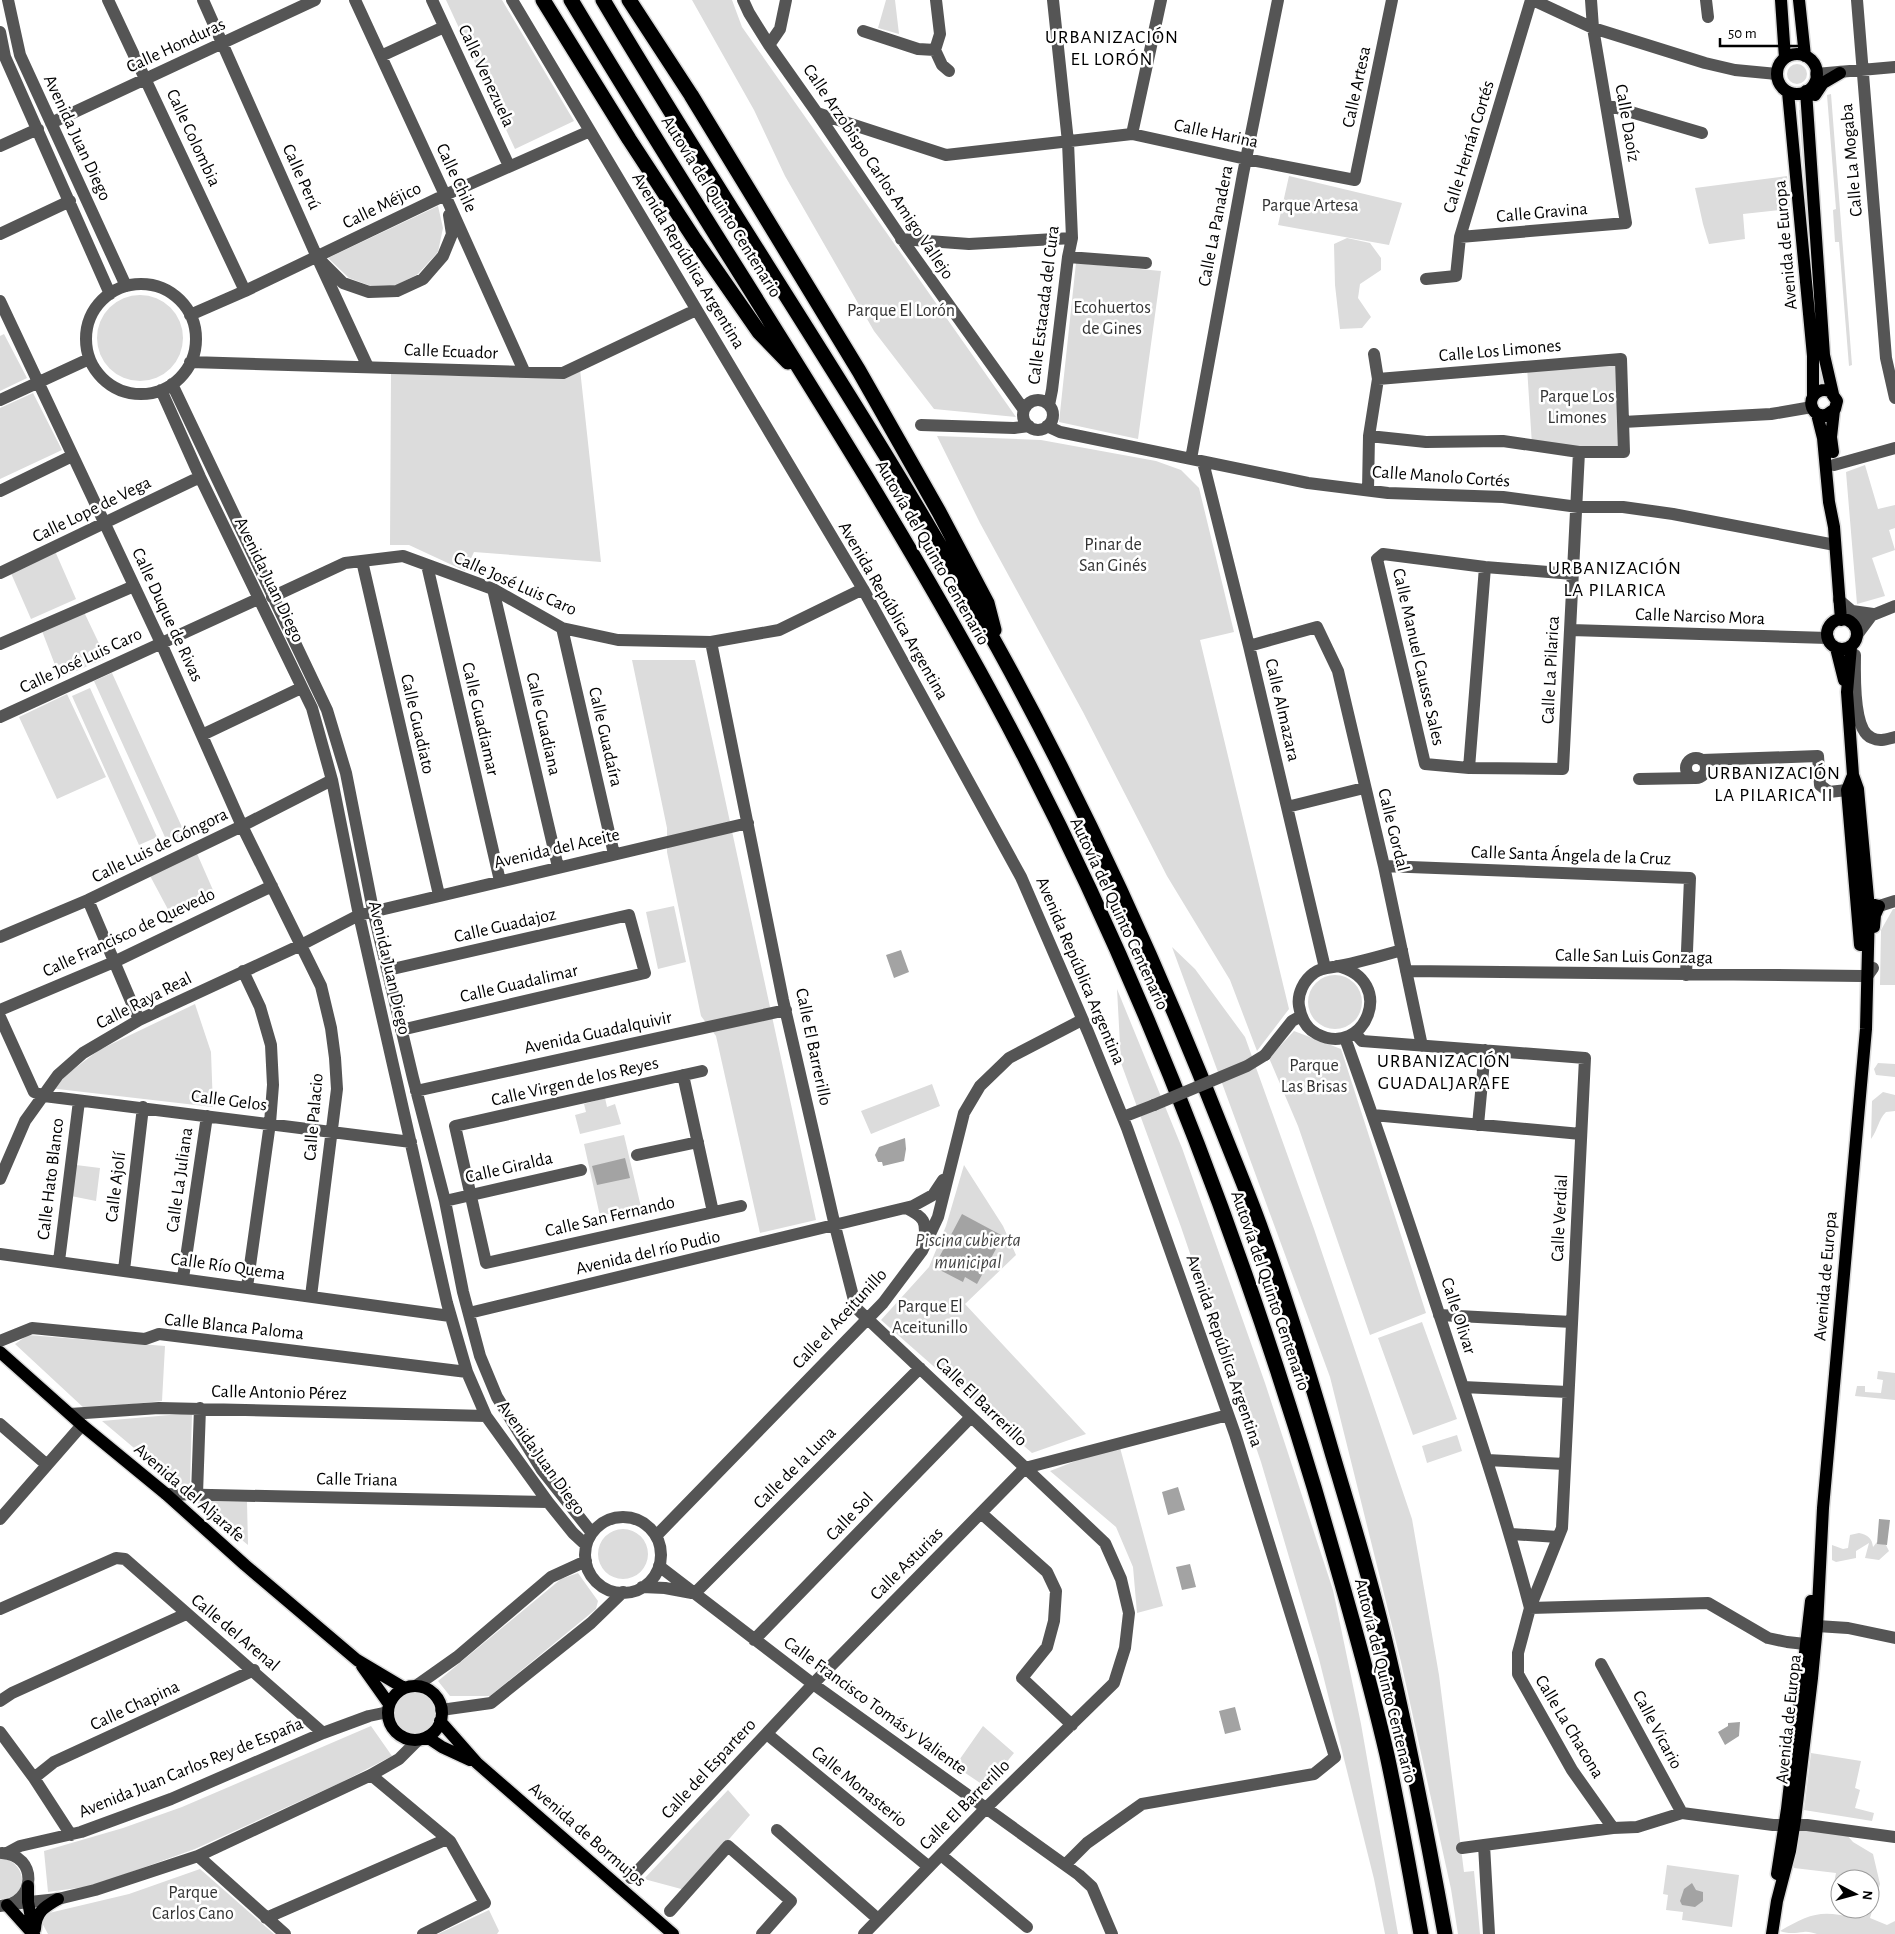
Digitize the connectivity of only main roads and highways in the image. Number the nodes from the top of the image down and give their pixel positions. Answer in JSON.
{"nodes":[{"id":1,"x":543,"y":0,"type":"edge"},
{"id":2,"x":571,"y":0,"type":"edge"},
{"id":3,"x":603,"y":0,"type":"edge"},
{"id":4,"x":629,"y":0,"type":"edge"},
{"id":5,"x":636,"y":0,"type":"edge"},
{"id":6,"x":1781,"y":0,"type":"edge"},
{"id":7,"x":1799,"y":0,"type":"edge"},
{"id":8,"x":1805,"y":56,"type":"junction"},
{"id":9,"x":1785,"y":58,"type":"junction"},
{"id":10,"x":1840,"y":73,"type":"road end"},
{"id":11,"x":1788,"y":92,"type":"junction"},
{"id":12,"x":1806,"y":92,"type":"junction"},
{"id":13,"x":691,"y":95,"type":"junction"},
{"id":14,"x":1808,"y":118,"type":"junction"},
{"id":15,"x":808,"y":383,"type":"junction"},
{"id":16,"x":1833,"y":394,"type":"junction"},
{"id":17,"x":1814,"y":406,"type":"junction"},
{"id":18,"x":1834,"y":410,"type":"junction"},
{"id":19,"x":1834,"y":527,"type":"junction"},
{"id":20,"x":1851,"y":634,"type":"junction"},
{"id":21,"x":1836,"y":648,"type":"junction"},
{"id":22,"x":1001,"y":653,"type":"junction"},
{"id":23,"x":1847,"y":692,"type":"junction"},
{"id":24,"x":1853,"y":775,"type":"junction"},
{"id":25,"x":1849,"y":816,"type":"junction"},
{"id":26,"x":1872,"y":906,"type":"junction"},
{"id":27,"x":1868,"y":975,"type":"junction"},
{"id":28,"x":0,"y":1352,"type":"edge"},
{"id":29,"x":1820,"y":1539,"type":"junction"},
{"id":30,"x":1805,"y":1644,"type":"junction"},
{"id":31,"x":357,"y":1660,"type":"junction"},
{"id":32,"x":1812,"y":1678,"type":"junction"},
{"id":33,"x":410,"y":1687,"type":"junction"},
{"id":34,"x":388,"y":1708,"type":"junction"},
{"id":35,"x":441,"y":1715,"type":"junction"},
{"id":36,"x":422,"y":1738,"type":"junction"},
{"id":37,"x":477,"y":1763,"type":"junction"},
{"id":38,"x":1789,"y":1825,"type":"junction"},
{"id":39,"x":28,"y":1886,"type":"road end"},
{"id":40,"x":58,"y":1898,"type":"road end"},
{"id":41,"x":1777,"y":1902,"type":"junction"},
{"id":42,"x":5,"y":1906,"type":"edge"},
{"id":43,"x":33,"y":1934,"type":"edge"},
{"id":44,"x":673,"y":1934,"type":"edge"},
{"id":45,"x":1421,"y":1934,"type":"edge"},
{"id":46,"x":1444,"y":1934,"type":"edge"},
{"id":47,"x":1772,"y":1934,"type":"edge"}],
"edges":[{"from":1,"to":15,"type":"highway"},
{"from":2,"to":15,"type":"highway","name":"Autovía del Quinto Centenario"},
{"from":3,"to":22,"type":"highway","name":"Autovía del Quinto Centenario"},
{"from":4,"to":13,"type":"highway"},
{"from":5,"to":13,"type":"highway"},
{"from":6,"to":9,"type":"main road"},
{"from":7,"to":8,"type":"main road"},
{"from":8,"to":9,"type":"main road"},
{"from":8,"to":12,"type":"main road"},
{"from":9,"to":11,"type":"main road"},
{"from":10,"to":14,"type":"main road"},
{"from":11,"to":12,"type":"main road"},
{"from":11,"to":17,"type":"main road","name":"Avenida de Europa"},
{"from":12,"to":14,"type":"main road","name":"Avenida de Europa"},
{"from":13,"to":22,"type":"highway"},
{"from":14,"to":16,"type":"main road","name":"Avenida de Europa"},
{"from":15,"to":45,"type":"highway","name":"Autovía del Quinto Centenario"},
{"from":16,"to":17,"type":"main road"},
{"from":16,"to":18,"type":"main road"},
{"from":17,"to":18,"type":"main road"},
{"from":17,"to":19,"type":"main road","name":"Avenida de Europa"},
{"from":18,"to":19,"type":"main road","name":"Avenida de Europa"},
{"from":19,"to":20,"type":"main road","name":"Avenida de Europa"},
{"from":20,"to":21,"type":"main road"},
{"from":20,"to":21,"type":"main road"},
{"from":20,"to":23,"type":"main road","name":"Avenida de Europa"},
{"from":21,"to":23,"type":"main road","name":"Avenida de Europa"},
{"from":22,"to":46,"type":"highway","name":"Autovía del Quinto Centenario"},
{"from":23,"to":24,"type":"main road","name":"Avenida de Europa"},
{"from":24,"to":25,"type":"main road","name":"Avenida de Europa"},
{"from":24,"to":26,"type":"main road","name":"Avenida de Europa"},
{"from":25,"to":26,"type":"main road"},
{"from":25,"to":27,"type":"main road","name":"Avenida de Europa"},
{"from":26,"to":27,"type":"main road"},
{"from":27,"to":29,"type":"main road","name":"Avenida de Europa"},
{"from":28,"to":31,"type":"main road","name":"Avenida del Aljarafe"},
{"from":29,"to":30,"type":"main road","name":"Avenida de Europa"},
{"from":29,"to":32,"type":"main road","name":"Avenida de Europa"},
{"from":30,"to":32,"type":"main road"},
{"from":30,"to":38,"type":"main road","name":"Avenida de Europa"},
{"from":31,"to":33,"type":"main road","name":"Avenida del Aljarafe"},
{"from":31,"to":34,"type":"main road","name":"Avenida del Aljarafe"},
{"from":32,"to":38,"type":"main road","name":"Avenida de Europa"},
{"from":33,"to":34,"type":"main road"},
{"from":33,"to":35,"type":"main road"},
{"from":34,"to":36,"type":"main road"},
{"from":35,"to":36,"type":"main road"},
{"from":35,"to":37,"type":"main road","name":"Avenida de Bormujos"},
{"from":36,"to":37,"type":"main road","name":"Avenida de Bormujos"},
{"from":37,"to":44,"type":"main road","name":"Avenida de Bormujos"},
{"from":38,"to":41,"type":"main road","name":"Avenida de Europa"},
{"from":38,"to":41,"type":"main road","name":"Avenida de Europa"},
{"from":39,"to":43,"type":"main road"},
{"from":40,"to":43,"type":"main road"},
{"from":41,"to":47,"type":"main road","name":"Avenida de Europa"},
{"from":42,"to":43,"type":"main road"}]}
